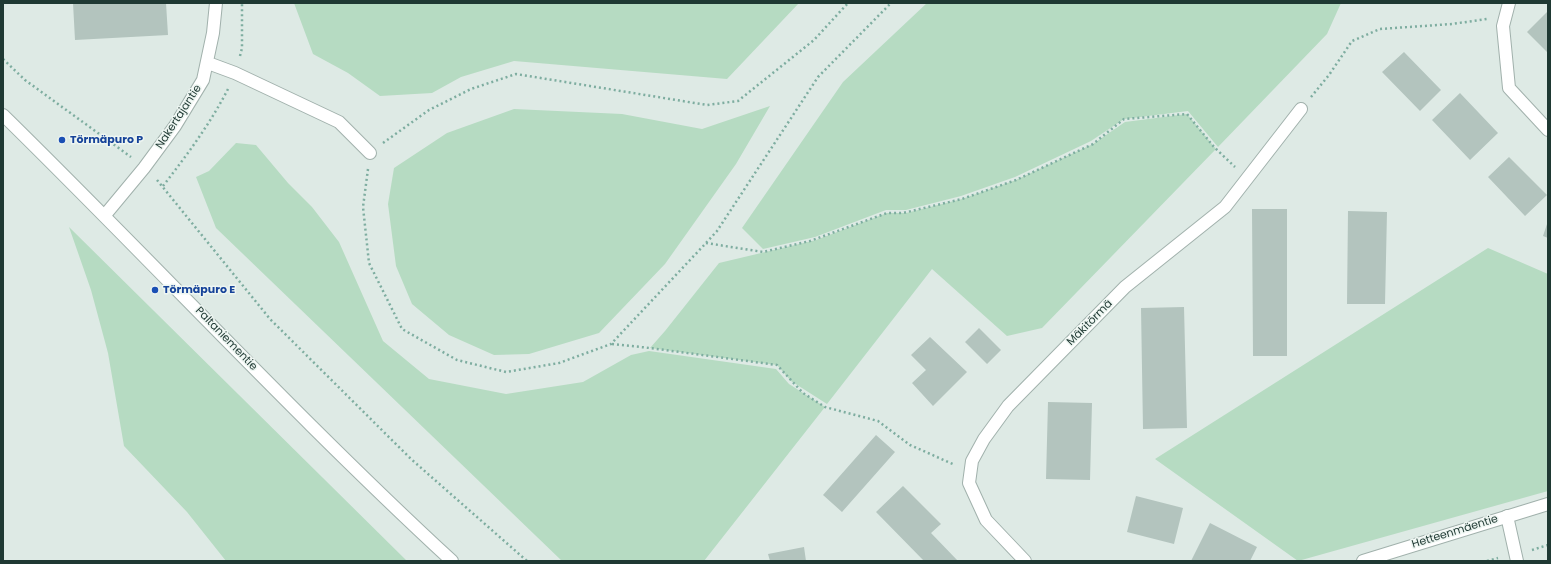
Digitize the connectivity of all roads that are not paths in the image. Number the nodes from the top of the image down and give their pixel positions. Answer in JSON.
{"nodes":[{"id":1,"x":216,"y":3,"type":"edge"},
{"id":2,"x":1509,"y":3,"type":"edge"},
{"id":3,"x":208,"y":62,"type":"junction"},
{"id":4,"x":1301,"y":109,"type":"road end"},
{"id":5,"x":3,"y":115,"type":"edge"},
{"id":6,"x":1548,"y":130,"type":"edge"},
{"id":7,"x":370,"y":153,"type":"road end"},
{"id":8,"x":105,"y":215,"type":"junction"},
{"id":9,"x":1548,"y":504,"type":"edge"},
{"id":10,"x":1507,"y":516,"type":"junction"},
{"id":11,"x":452,"y":561,"type":"edge"},
{"id":12,"x":1025,"y":561,"type":"edge"},
{"id":13,"x":1363,"y":561,"type":"edge"},
{"id":14,"x":1517,"y":561,"type":"edge"}],
"edges":[{"from":1,"to":3,"type":"street","name":"Nakertajantie"},
{"from":2,"to":6,"type":"street"},
{"from":3,"to":7,"type":"street"},
{"from":3,"to":8,"type":"street","name":"Nakertajantie"},
{"from":4,"to":12,"type":"street","name":"Mäkitörmä"},
{"from":5,"to":8,"type":"street","name":"Paltaniementie"},
{"from":8,"to":11,"type":"street","name":"Paltaniementie"},
{"from":9,"to":10,"type":"street","name":"Hetteenmäentie"},
{"from":10,"to":13,"type":"street","name":"Hetteenmäentie"},
{"from":10,"to":14,"type":"street"}]}
